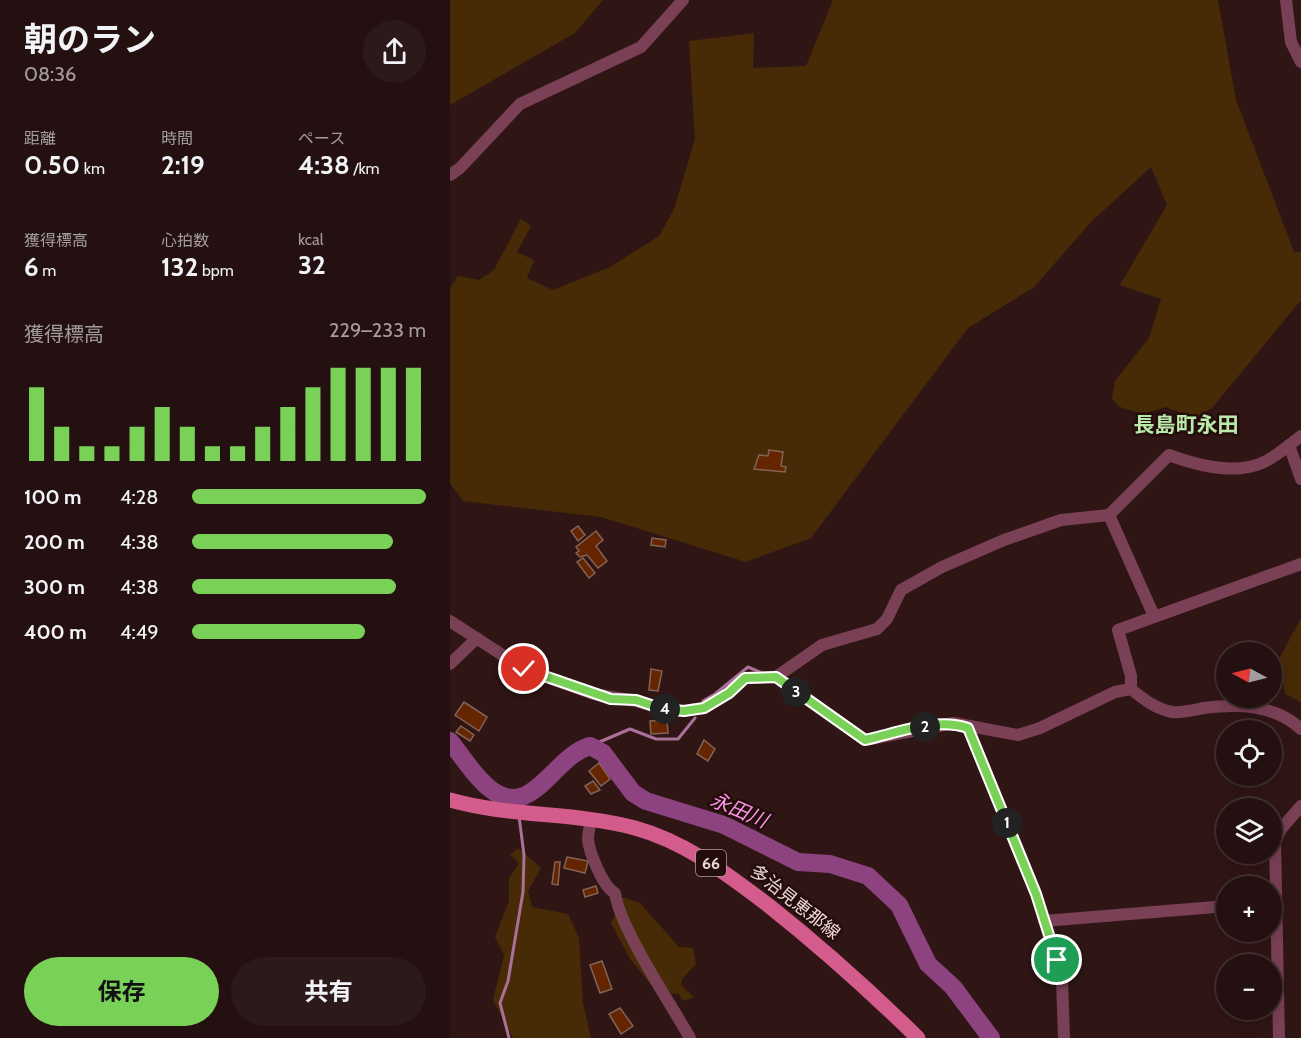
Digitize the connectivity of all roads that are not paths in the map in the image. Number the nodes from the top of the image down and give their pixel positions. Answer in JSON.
{"nodes":[{"id":1,"x":683,"y":0,"type":"edge"},
{"id":2,"x":1286,"y":0,"type":"edge"},
{"id":3,"x":1301,"y":62,"type":"edge"},
{"id":4,"x":450,"y":175,"type":"edge"},
{"id":5,"x":1301,"y":436,"type":"edge"},
{"id":6,"x":1288,"y":445,"type":"junction"},
{"id":7,"x":1301,"y":479,"type":"edge"},
{"id":8,"x":1109,"y":515,"type":"junction"},
{"id":9,"x":1301,"y":564,"type":"edge"},
{"id":10,"x":1154,"y":616,"type":"junction"},
{"id":11,"x":450,"y":621,"type":"edge"},
{"id":12,"x":477,"y":638,"type":"junction"},
{"id":13,"x":450,"y":664,"type":"edge"},
{"id":14,"x":776,"y":677,"type":"junction"},
{"id":15,"x":1131,"y":689,"type":"junction"},
{"id":16,"x":968,"y":728,"type":"junction"},
{"id":17,"x":1301,"y":729,"type":"edge"},
{"id":18,"x":450,"y":800,"type":"edge"},
{"id":19,"x":1301,"y":806,"type":"edge"},
{"id":20,"x":591,"y":820,"type":"junction"},
{"id":21,"x":1274,"y":876,"type":"edge"},
{"id":22,"x":1216,"y":907,"type":"edge"},
{"id":23,"x":1044,"y":921,"type":"junction"},
{"id":24,"x":1275,"y":942,"type":"edge"},
{"id":25,"x":690,"y":1038,"type":"edge"},
{"id":26,"x":918,"y":1038,"type":"edge"},
{"id":27,"x":1064,"y":1038,"type":"edge"},
{"id":28,"x":1279,"y":1038,"type":"edge"}],
"edges":[{"from":1,"to":4,"type":"street"},
{"from":2,"to":3,"type":"street"},
{"from":5,"to":6,"type":"street"},
{"from":6,"to":7,"type":"street"},
{"from":6,"to":8,"type":"street"},
{"from":8,"to":10,"type":"street"},
{"from":8,"to":14,"type":"street"},
{"from":9,"to":10,"type":"street"},
{"from":10,"to":15,"type":"street"},
{"from":11,"to":12,"type":"street"},
{"from":12,"to":13,"type":"street"},
{"from":12,"to":14,"type":"street"},
{"from":14,"to":16,"type":"street"},
{"from":15,"to":16,"type":"street"},
{"from":15,"to":17,"type":"street"},
{"from":16,"to":23,"type":"street"},
{"from":18,"to":20,"type":"main road","name":"多治見恵那線","number":"66"},
{"from":19,"to":21,"type":"street"},
{"from":20,"to":25,"type":"street"},
{"from":20,"to":26,"type":"main road","name":"多治見恵那線","number":"66"},
{"from":22,"to":23,"type":"street"},
{"from":23,"to":27,"type":"street"},
{"from":24,"to":28,"type":"street"}]}
